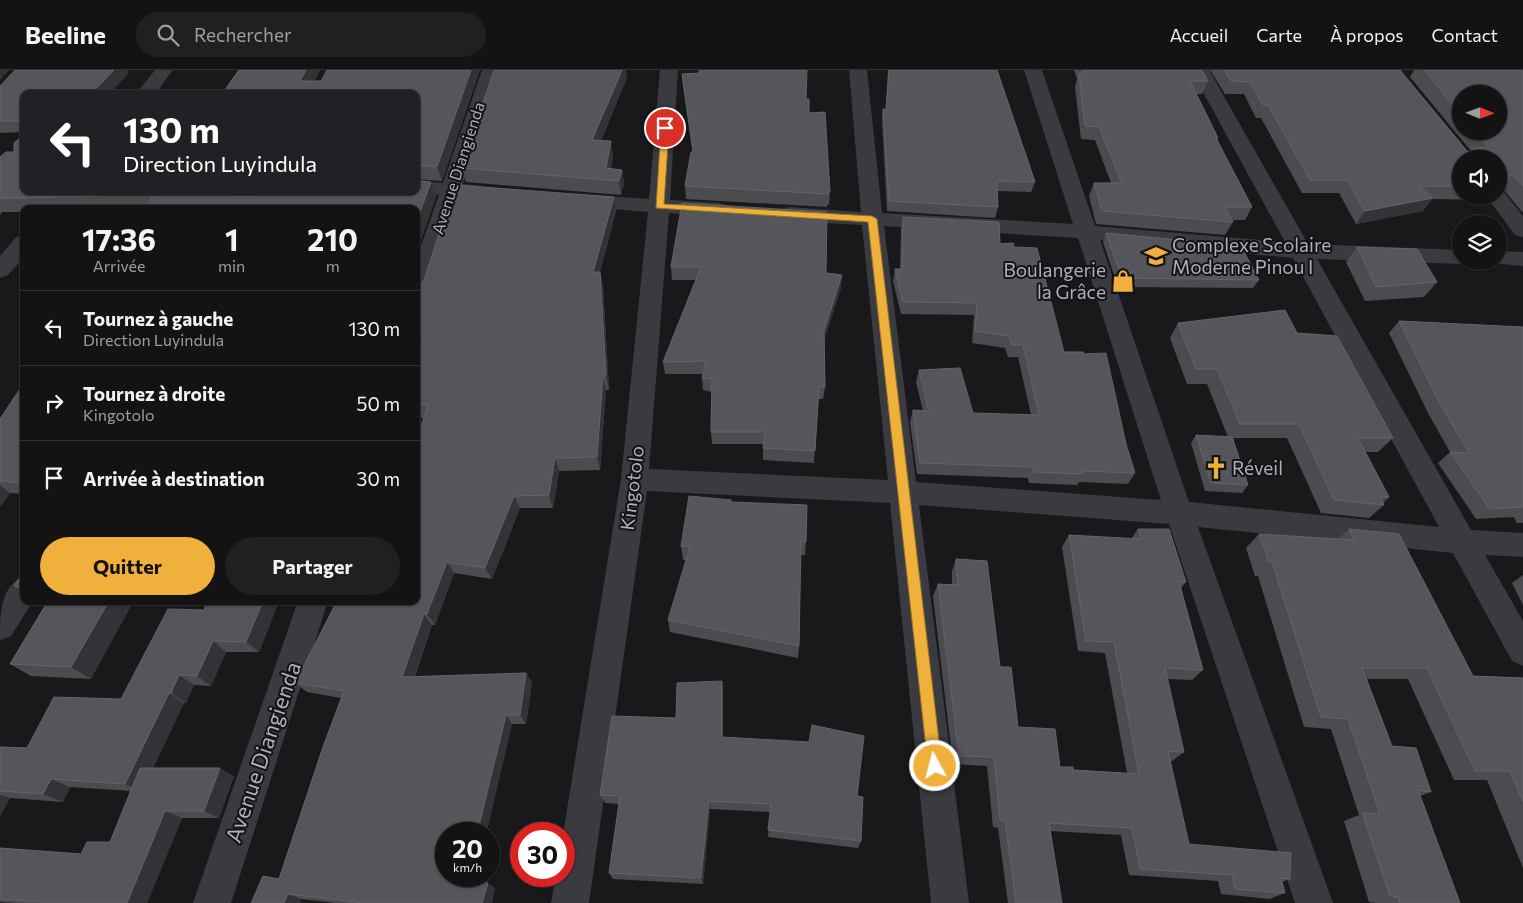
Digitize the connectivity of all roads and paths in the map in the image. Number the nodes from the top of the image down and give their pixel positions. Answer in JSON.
{"nodes":[{"id":1,"x":164,"y":70,"type":"edge"},
{"id":2,"x":491,"y":70,"type":"edge"},
{"id":3,"x":669,"y":70,"type":"edge"},
{"id":4,"x":858,"y":70,"type":"edge"},
{"id":5,"x":1033,"y":70,"type":"edge"},
{"id":6,"x":1200,"y":70,"type":"edge"},
{"id":7,"x":149,"y":90,"type":"edge"},
{"id":8,"x":420,"y":188,"type":"edge"},
{"id":9,"x":451,"y":190,"type":"junction"},
{"id":10,"x":511,"y":194,"type":"edge"},
{"id":11,"x":560,"y":198,"type":"edge"},
{"id":12,"x":1503,"y":205,"type":"edge"},
{"id":13,"x":660,"y":206,"type":"junction"},
{"id":14,"x":737,"y":211,"type":"edge"},
{"id":15,"x":766,"y":212,"type":"edge"},
{"id":16,"x":872,"y":219,"type":"junction"},
{"id":17,"x":1523,"y":230,"type":"edge"},
{"id":18,"x":1088,"y":232,"type":"junction"},
{"id":19,"x":20,"y":247,"type":"edge"},
{"id":20,"x":1301,"y":251,"type":"junction"},
{"id":21,"x":1452,"y":257,"type":"edge"},
{"id":22,"x":1507,"y":258,"type":"edge"},
{"id":23,"x":1523,"y":259,"type":"edge"},
{"id":24,"x":0,"y":270,"type":"edge"},
{"id":25,"x":420,"y":282,"type":"edge"},
{"id":26,"x":635,"y":479,"type":"junction"},
{"id":27,"x":903,"y":491,"type":"junction"},
{"id":28,"x":1179,"y":513,"type":"junction"},
{"id":29,"x":1464,"y":542,"type":"junction"},
{"id":30,"x":1523,"y":545,"type":"edge"},
{"id":31,"x":20,"y":594,"type":"edge"},
{"id":32,"x":312,"y":605,"type":"edge"},
{"id":33,"x":0,"y":626,"type":"edge"},
{"id":34,"x":1523,"y":651,"type":"edge"},
{"id":35,"x":212,"y":903,"type":"edge"},
{"id":36,"x":570,"y":903,"type":"edge"},
{"id":37,"x":950,"y":903,"type":"edge"},
{"id":38,"x":1314,"y":903,"type":"edge"}],
"edges":[{"from":1,"to":7,"type":"street"},
{"from":2,"to":9,"type":"street","name":"Avenue Diangienda"},
{"from":3,"to":13,"type":"street","name":"Kingotolo"},
{"from":4,"to":16,"type":"street"},
{"from":5,"to":18,"type":"street"},
{"from":6,"to":20,"type":"street"},
{"from":8,"to":9,"type":"street"},
{"from":9,"to":10,"type":"street"},
{"from":9,"to":25,"type":"street","name":"Avenue Diangienda"},
{"from":11,"to":13,"type":"street"},
{"from":12,"to":17,"type":"street"},
{"from":13,"to":14,"type":"street"},
{"from":13,"to":26,"type":"street","name":"Kingotolo"},
{"from":15,"to":16,"type":"street"},
{"from":16,"to":18,"type":"street"},
{"from":16,"to":27,"type":"street"},
{"from":18,"to":20,"type":"street"},
{"from":18,"to":28,"type":"street"},
{"from":19,"to":24,"type":"street"},
{"from":20,"to":21,"type":"street"},
{"from":20,"to":29,"type":"street"},
{"from":22,"to":23,"type":"street"},
{"from":26,"to":27,"type":"street"},
{"from":26,"to":36,"type":"street","name":"Kingotolo"},
{"from":27,"to":28,"type":"street"},
{"from":27,"to":37,"type":"street"},
{"from":28,"to":29,"type":"street"},
{"from":28,"to":38,"type":"street"},
{"from":29,"to":30,"type":"street"},
{"from":29,"to":34,"type":"street"},
{"from":31,"to":33,"type":"street"},
{"from":32,"to":35,"type":"street","name":"Avenue Diangienda"}]}
